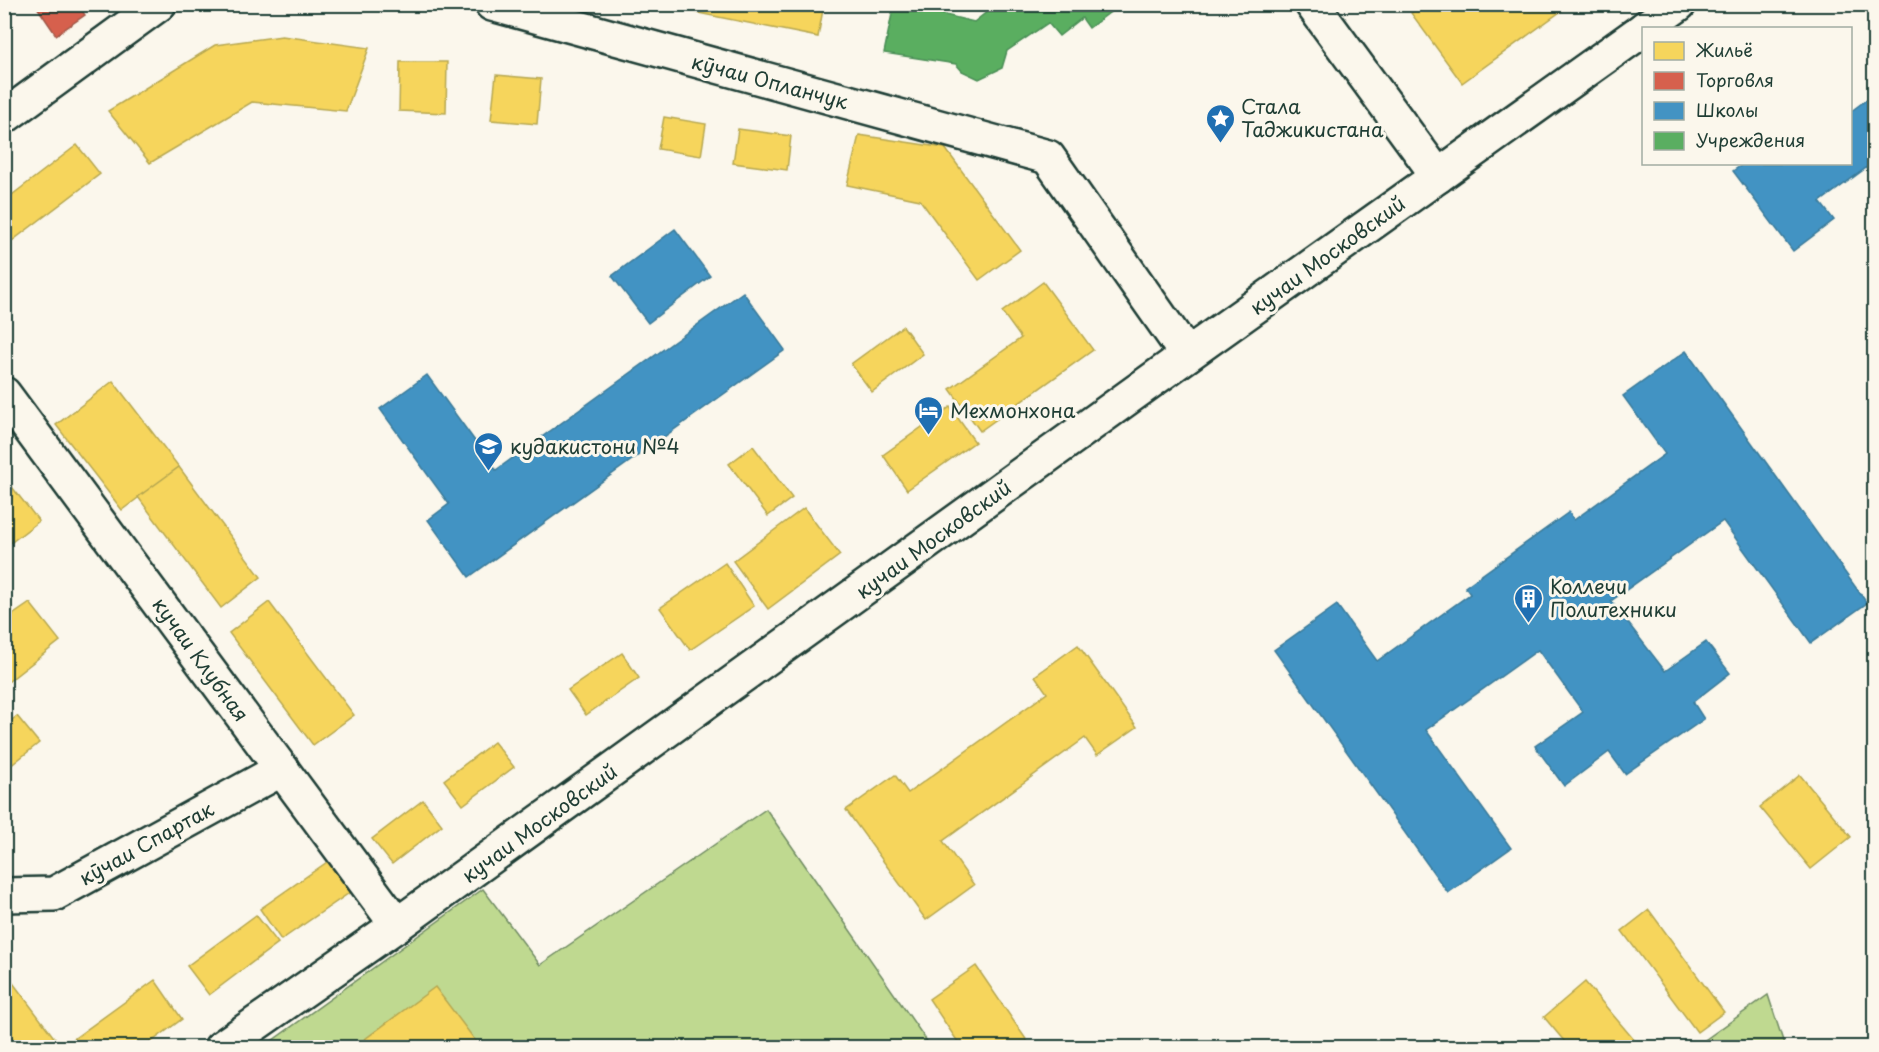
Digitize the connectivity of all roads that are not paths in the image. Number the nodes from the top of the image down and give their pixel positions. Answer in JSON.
{"nodes":[{"id":1,"x":159,"y":4,"type":"edge"},
{"id":2,"x":492,"y":4,"type":"edge"},
{"id":3,"x":1312,"y":4,"type":"edge"},
{"id":4,"x":1679,"y":4,"type":"edge"},
{"id":5,"x":556,"y":13,"type":"edge"},
{"id":6,"x":1647,"y":27,"type":"edge"},
{"id":7,"x":1642,"y":30,"type":"edge"},
{"id":8,"x":4,"y":117,"type":"edge"},
{"id":9,"x":1438,"y":176,"type":"junction"},
{"id":10,"x":1187,"y":355,"type":"junction"},
{"id":11,"x":4,"y":394,"type":"edge"},
{"id":12,"x":282,"y":769,"type":"junction"},
{"id":13,"x":4,"y":895,"type":"edge"},
{"id":14,"x":397,"y":925,"type":"junction"},
{"id":15,"x":221,"y":1047,"type":"edge"}],
"edges":[{"from":1,"to":8,"type":"street"},
{"from":2,"to":5,"type":"street","name":"кӯчаи Опланчук"},
{"from":3,"to":9,"type":"street"},
{"from":4,"to":6,"type":"street","name":"кучаи Московский"},
{"from":5,"to":10,"type":"street","name":"кӯчаи Опланчук"},
{"from":7,"to":9,"type":"street","name":"кучаи Московский"},
{"from":9,"to":10,"type":"street","name":"кучаи Московский"},
{"from":10,"to":14,"type":"street","name":"кучаи Московский"},
{"from":11,"to":12,"type":"street","name":"кучаи Клубная"},
{"from":12,"to":13,"type":"street","name":"кӯчаи Спартак"},
{"from":12,"to":14,"type":"street","name":"кучаи Клубная"},
{"from":14,"to":15,"type":"street","name":"кучаи Московский"}]}
